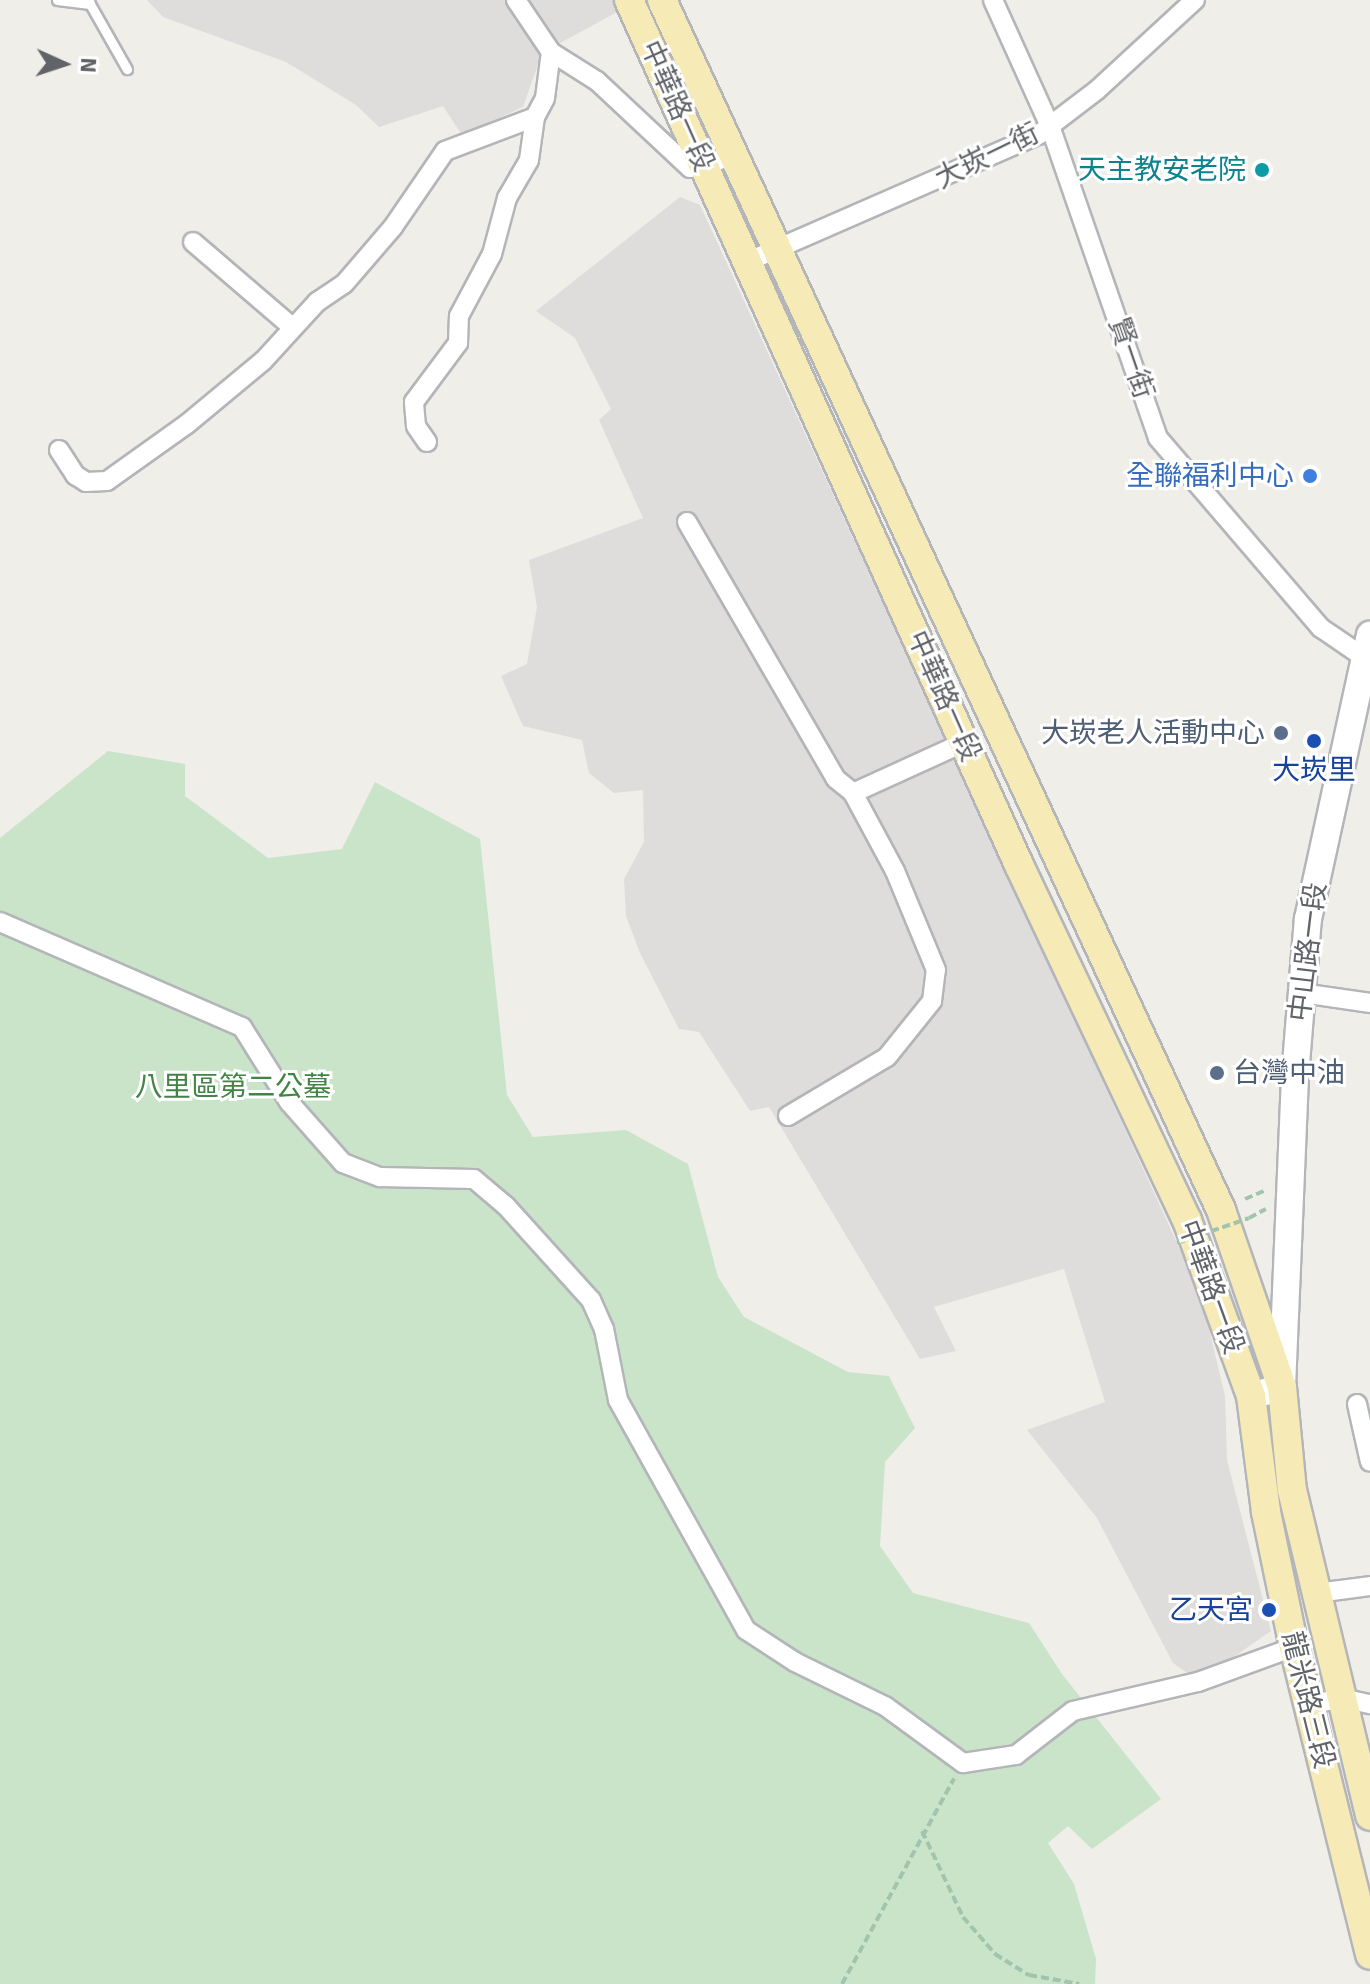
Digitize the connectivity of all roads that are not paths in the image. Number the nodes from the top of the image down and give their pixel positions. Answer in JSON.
{"nodes":[{"id":1,"x":57,"y":0,"type":"edge"},
{"id":2,"x":516,"y":0,"type":"edge"},
{"id":3,"x":629,"y":0,"type":"edge"},
{"id":4,"x":662,"y":0,"type":"edge"},
{"id":5,"x":993,"y":0,"type":"edge"},
{"id":6,"x":1195,"y":0,"type":"edge"},
{"id":7,"x":90,"y":2,"type":"edge"},
{"id":8,"x":551,"y":52,"type":"junction"},
{"id":9,"x":127,"y":69,"type":"dead end"},
{"id":10,"x":535,"y":117,"type":"junction"},
{"id":11,"x":1050,"y":126,"type":"junction"},
{"id":12,"x":732,"y":154,"type":"junction"},
{"id":13,"x":705,"y":167,"type":"junction"},
{"id":14,"x":193,"y":242,"type":"dead end"},
{"id":15,"x":775,"y":250,"type":"junction"},
{"id":16,"x":747,"y":262,"type":"junction"},
{"id":17,"x":291,"y":326,"type":"junction"},
{"id":18,"x":427,"y":442,"type":"dead end"},
{"id":19,"x":59,"y":450,"type":"dead end"},
{"id":20,"x":687,"y":522,"type":"dead end"},
{"id":21,"x":1366,"y":646,"type":"edge"},
{"id":22,"x":1361,"y":705,"type":"edge"},
{"id":23,"x":965,"y":742,"type":"junction"},
{"id":24,"x":853,"y":793,"type":"junction"},
{"id":25,"x":0,"y":922,"type":"edge"},
{"id":26,"x":1301,"y":993,"type":"junction"},
{"id":27,"x":1370,"y":1003,"type":"edge"},
{"id":28,"x":788,"y":1116,"type":"dead end"},
{"id":29,"x":1282,"y":1387,"type":"junction"},
{"id":30,"x":1251,"y":1396,"type":"junction"},
{"id":31,"x":1357,"y":1404,"type":"dead end"},
{"id":32,"x":1370,"y":1462,"type":"edge"},
{"id":33,"x":1370,"y":1586,"type":"edge"},
{"id":34,"x":1317,"y":1593,"type":"junction"},
{"id":35,"x":1294,"y":1647,"type":"junction"},
{"id":36,"x":1341,"y":1698,"type":"junction"},
{"id":37,"x":1370,"y":1704,"type":"edge"},
{"id":38,"x":1309,"y":1705,"type":"junction"},
{"id":39,"x":1370,"y":1816,"type":"edge"},
{"id":40,"x":1370,"y":1955,"type":"edge"}],
"edges":[{"from":1,"to":7,"type":"lane"},
{"from":2,"to":8,"type":"street"},
{"from":3,"to":13,"type":"main road","name":"中華路一段"},
{"from":4,"to":12,"type":"main road","name":"中華路一段"},
{"from":5,"to":11,"type":"street","name":"賢一街"},
{"from":6,"to":11,"type":"street","name":"大崁一街"},
{"from":7,"to":9,"type":"lane"},
{"from":8,"to":10,"type":"street"},
{"from":8,"to":13,"type":"street"},
{"from":10,"to":17,"type":"street"},
{"from":10,"to":18,"type":"street"},
{"from":11,"to":15,"type":"street","name":"大崁一街"},
{"from":11,"to":21,"type":"street","name":"賢一街"},
{"from":12,"to":13,"type":"street"},
{"from":12,"to":15,"type":"main road","name":"中華路一段"},
{"from":13,"to":16,"type":"main road","name":"中華路一段"},
{"from":14,"to":17,"type":"street"},
{"from":15,"to":16,"type":"street","name":"大崁一街"},
{"from":15,"to":29,"type":"main road","name":"中華路一段"},
{"from":16,"to":23,"type":"main road","name":"中華路一段"},
{"from":17,"to":19,"type":"street"},
{"from":20,"to":24,"type":"street"},
{"from":21,"to":22,"type":"main road","name":"中山路一段"},
{"from":22,"to":26,"type":"main road","name":"中山路一段"},
{"from":23,"to":24,"type":"street"},
{"from":23,"to":30,"type":"main road","name":"中華路一段"},
{"from":24,"to":28,"type":"street"},
{"from":25,"to":35,"type":"street"},
{"from":26,"to":27,"type":"street"},
{"from":26,"to":29,"type":"main road","name":"中山路一段"},
{"from":29,"to":30,"type":"main road"},
{"from":29,"to":34,"type":"main road","name":"龍米路三段"},
{"from":30,"to":35,"type":"main road","name":"龍米路三段"},
{"from":31,"to":32,"type":"street"},
{"from":33,"to":34,"type":"street"},
{"from":34,"to":36,"type":"main road","name":"龍米路三段"},
{"from":35,"to":38,"type":"main road","name":"龍米路三段"},
{"from":36,"to":37,"type":"street"},
{"from":36,"to":38,"type":"street"},
{"from":36,"to":39,"type":"main road","name":"龍米路三段"},
{"from":38,"to":40,"type":"main road","name":"龍米路三段"}]}
